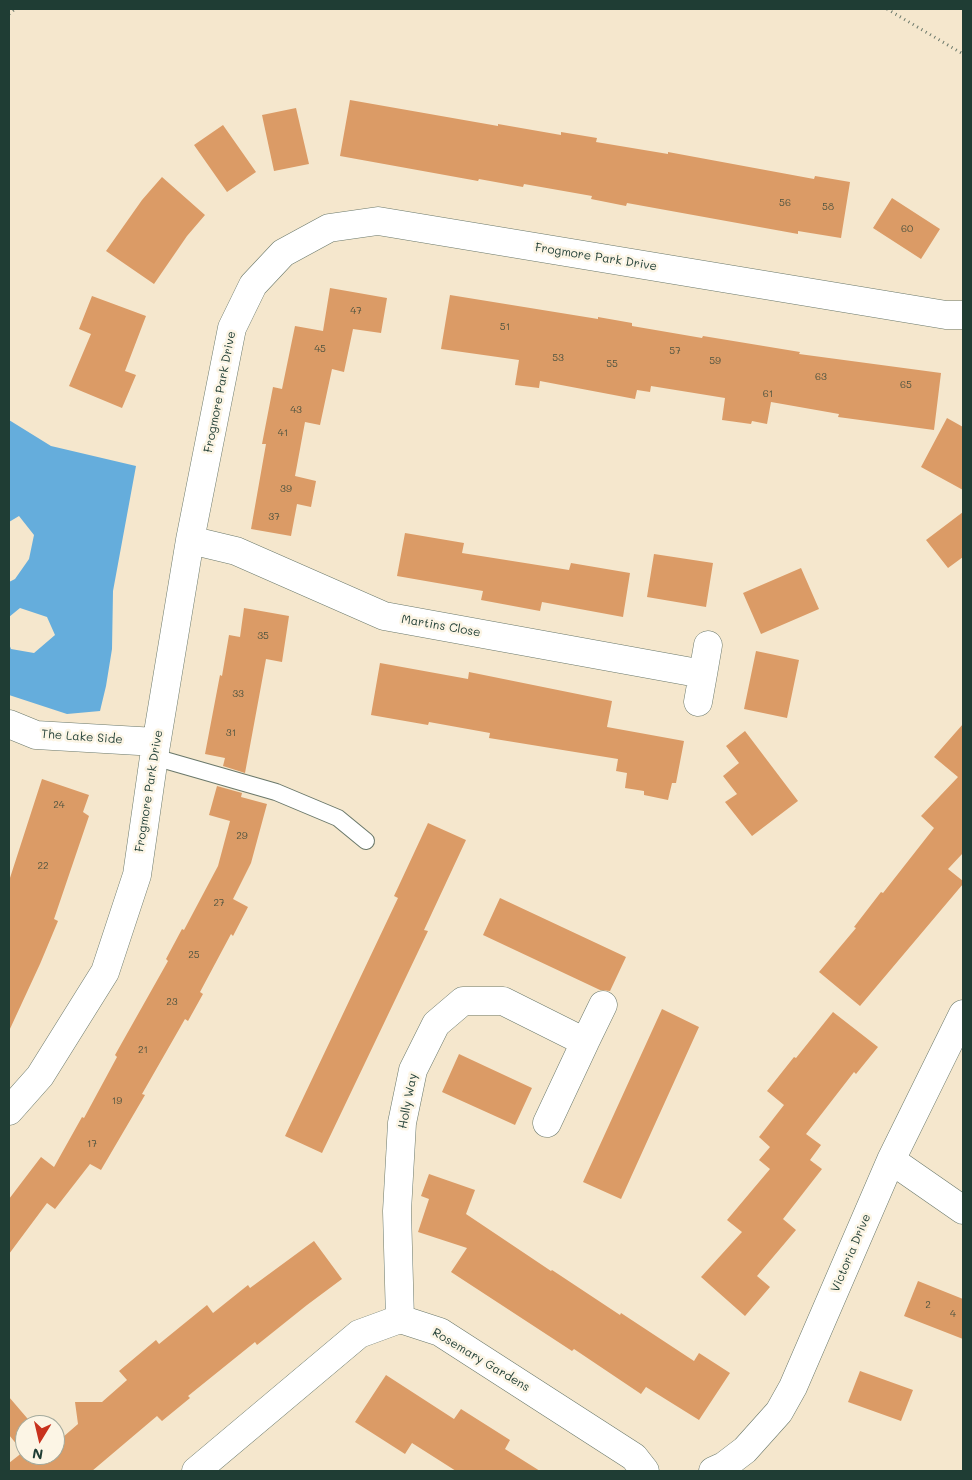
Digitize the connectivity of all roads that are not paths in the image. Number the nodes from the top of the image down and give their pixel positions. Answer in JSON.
{"nodes":[{"id":1,"x":963,"y":314,"type":"edge"},
{"id":2,"x":190,"y":540,"type":"junction"},
{"id":3,"x":708,"y":645,"type":"dead end"},
{"id":4,"x":703,"y":674,"type":"junction"},
{"id":5,"x":698,"y":702,"type":"dead end"},
{"id":6,"x":9,"y":724,"type":"edge"},
{"id":7,"x":155,"y":749,"type":"junction"},
{"id":8,"x":366,"y":840,"type":"dead end"},
{"id":9,"x":603,"y":1005,"type":"dead end"},
{"id":10,"x":963,"y":1014,"type":"edge"},
{"id":11,"x":585,"y":1042,"type":"junction"},
{"id":12,"x":9,"y":1111,"type":"edge"},
{"id":13,"x":547,"y":1123,"type":"dead end"},
{"id":14,"x":890,"y":1160,"type":"junction"},
{"id":15,"x":963,"y":1210,"type":"edge"},
{"id":16,"x":400,"y":1319,"type":"junction"},
{"id":17,"x":196,"y":1471,"type":"edge"},
{"id":18,"x":644,"y":1471,"type":"edge"},
{"id":19,"x":713,"y":1471,"type":"edge"}],
"edges":[{"from":1,"to":2,"type":"street","name":"Frogmore Park Drive"},
{"from":2,"to":4,"type":"street","name":"Martins Close"},
{"from":2,"to":7,"type":"street","name":"Frogmore Park Drive"},
{"from":3,"to":4,"type":"street"},
{"from":4,"to":5,"type":"street"},
{"from":6,"to":7,"type":"street","name":"The Lake Side"},
{"from":7,"to":8,"type":"lane"},
{"from":7,"to":12,"type":"street","name":"Frogmore Park Drive"},
{"from":9,"to":11,"type":"street"},
{"from":10,"to":14,"type":"street","name":"Victoria Drive"},
{"from":11,"to":13,"type":"street"},
{"from":11,"to":16,"type":"street","name":"Holly Way"},
{"from":14,"to":15,"type":"street"},
{"from":14,"to":19,"type":"street","name":"Victoria Drive"},
{"from":16,"to":17,"type":"street"},
{"from":16,"to":18,"type":"street","name":"Rosemary Gardens"}]}
